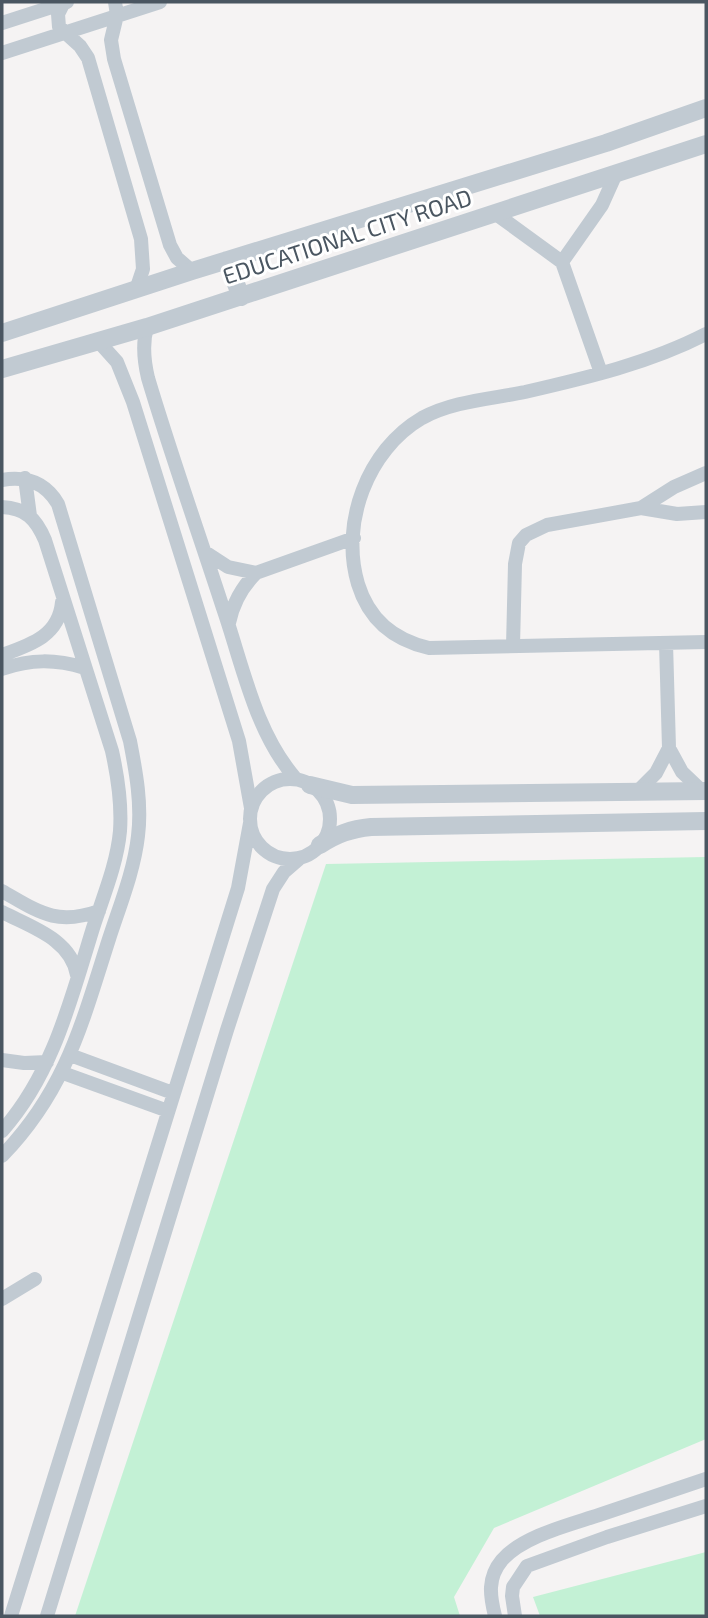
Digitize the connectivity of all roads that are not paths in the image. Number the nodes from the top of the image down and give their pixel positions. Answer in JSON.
{"nodes":[{"id":1,"x":65,"y":2,"type":"edge"},
{"id":2,"x":160,"y":2,"type":"edge"},
{"id":3,"x":116,"y":9,"type":"edge"},
{"id":4,"x":2,"y":23,"type":"edge"},
{"id":5,"x":64,"y":33,"type":"junction"},
{"id":6,"x":2,"y":53,"type":"edge"},
{"id":7,"x":706,"y":108,"type":"edge"},
{"id":8,"x":706,"y":144,"type":"edge"},
{"id":9,"x":615,"y":176,"type":"junction"},
{"id":10,"x":496,"y":214,"type":"junction"},
{"id":11,"x":228,"y":260,"type":"junction"},
{"id":12,"x":562,"y":262,"type":"junction"},
{"id":13,"x":192,"y":271,"type":"junction"},
{"id":14,"x":136,"y":290,"type":"junction"},
{"id":15,"x":241,"y":297,"type":"junction"},
{"id":16,"x":147,"y":327,"type":"junction"},
{"id":17,"x":2,"y":333,"type":"edge"},
{"id":18,"x":706,"y":334,"type":"edge"},
{"id":19,"x":99,"y":342,"type":"junction"},
{"id":20,"x":2,"y":369,"type":"edge"},
{"id":21,"x":601,"y":373,"type":"junction"},
{"id":22,"x":706,"y":473,"type":"edge"},
{"id":23,"x":24,"y":478,"type":"junction"},
{"id":24,"x":2,"y":480,"type":"edge"},
{"id":25,"x":2,"y":507,"type":"edge"},
{"id":26,"x":641,"y":508,"type":"junction"},
{"id":27,"x":706,"y":512,"type":"edge"},
{"id":28,"x":30,"y":516,"type":"junction"},
{"id":29,"x":354,"y":538,"type":"junction"},
{"id":30,"x":205,"y":552,"type":"junction"},
{"id":31,"x":256,"y":573,"type":"junction"},
{"id":32,"x":62,"y":597,"type":"junction"},
{"id":33,"x":229,"y":625,"type":"junction"},
{"id":34,"x":706,"y":642,"type":"edge"},
{"id":35,"x":666,"y":643,"type":"junction"},
{"id":36,"x":513,"y":646,"type":"junction"},
{"id":37,"x":2,"y":655,"type":"edge"},
{"id":38,"x":85,"y":668,"type":"junction"},
{"id":39,"x":2,"y":669,"type":"edge"},
{"id":40,"x":669,"y":748,"type":"junction"},
{"id":41,"x":137,"y":777,"type":"junction"},
{"id":42,"x":119,"y":782,"type":"junction"},
{"id":43,"x":303,"y":782,"type":"junction"},
{"id":44,"x":704,"y":791,"type":"edge"},
{"id":45,"x":636,"y":793,"type":"junction"},
{"id":46,"x":251,"y":815,"type":"junction"},
{"id":47,"x":706,"y":821,"type":"edge"},
{"id":48,"x":320,"y":845,"type":"junction"},
{"id":49,"x":299,"y":859,"type":"junction"},
{"id":50,"x":2,"y":891,"type":"edge"},
{"id":51,"x":99,"y":911,"type":"junction"},
{"id":52,"x":2,"y":912,"type":"edge"},
{"id":53,"x":78,"y":977,"type":"junction"},
{"id":54,"x":65,"y":1017,"type":"junction"},
{"id":55,"x":82,"y":1023,"type":"junction"},
{"id":56,"x":70,"y":1055,"type":"junction"},
{"id":57,"x":2,"y":1060,"type":"edge"},
{"id":58,"x":47,"y":1062,"type":"junction"},
{"id":59,"x":63,"y":1073,"type":"junction"},
{"id":60,"x":173,"y":1093,"type":"junction"},
{"id":61,"x":2,"y":1108,"type":"edge"},
{"id":62,"x":168,"y":1111,"type":"junction"},
{"id":63,"x":4,"y":1128,"type":"edge"},
{"id":64,"x":2,"y":1156,"type":"edge"},
{"id":65,"x":35,"y":1279,"type":"dead end"},
{"id":66,"x":2,"y":1299,"type":"edge"},
{"id":67,"x":706,"y":1479,"type":"edge"},
{"id":68,"x":706,"y":1506,"type":"edge"},
{"id":69,"x":11,"y":1616,"type":"edge"},
{"id":70,"x":47,"y":1616,"type":"edge"},
{"id":71,"x":495,"y":1616,"type":"edge"},
{"id":72,"x":515,"y":1616,"type":"edge"}],
"edges":[{"from":1,"to":4,"type":"street"},
{"from":1,"to":5,"type":"street"},
{"from":2,"to":3,"type":"street"},
{"from":3,"to":5,"type":"street"},
{"from":3,"to":13,"type":"street"},
{"from":5,"to":6,"type":"street"},
{"from":5,"to":14,"type":"street"},
{"from":7,"to":11,"type":"street","name":"EDUCATIONAL CITY ROAD"},
{"from":8,"to":9,"type":"street","name":"EDUCATIONAL CITY ROAD"},
{"from":9,"to":10,"type":"street","name":"EDUCATIONAL CITY ROAD"},
{"from":9,"to":12,"type":"street"},
{"from":10,"to":12,"type":"street"},
{"from":10,"to":15,"type":"street","name":"EDUCATIONAL CITY ROAD"},
{"from":11,"to":13,"type":"street","name":"EDUCATIONAL CITY ROAD"},
{"from":11,"to":15,"type":"street"},
{"from":12,"to":21,"type":"street"},
{"from":13,"to":14,"type":"street","name":"EDUCATIONAL CITY ROAD"},
{"from":14,"to":17,"type":"street","name":"EDUCATIONAL CITY ROAD"},
{"from":15,"to":16,"type":"street","name":"EDUCATIONAL CITY ROAD"},
{"from":16,"to":19,"type":"street","name":"EDUCATIONAL CITY ROAD"},
{"from":16,"to":30,"type":"street"},
{"from":18,"to":21,"type":"street"},
{"from":19,"to":20,"type":"street","name":"EDUCATIONAL CITY ROAD"},
{"from":19,"to":46,"type":"street"},
{"from":21,"to":29,"type":"street"},
{"from":22,"to":26,"type":"street"},
{"from":23,"to":24,"type":"street"},
{"from":23,"to":28,"type":"street"},
{"from":23,"to":41,"type":"street"},
{"from":25,"to":28,"type":"street"},
{"from":26,"to":27,"type":"street"},
{"from":26,"to":36,"type":"street"},
{"from":28,"to":32,"type":"street"},
{"from":29,"to":31,"type":"street"},
{"from":29,"to":36,"type":"street"},
{"from":30,"to":31,"type":"street"},
{"from":30,"to":33,"type":"street"},
{"from":31,"to":33,"type":"street"},
{"from":32,"to":37,"type":"street"},
{"from":32,"to":38,"type":"street"},
{"from":33,"to":43,"type":"street"},
{"from":34,"to":35,"type":"street"},
{"from":35,"to":36,"type":"street"},
{"from":35,"to":40,"type":"street"},
{"from":38,"to":39,"type":"street"},
{"from":38,"to":42,"type":"street"},
{"from":40,"to":44,"type":"street"},
{"from":40,"to":45,"type":"street"},
{"from":41,"to":42,"type":"street"},
{"from":41,"to":55,"type":"street"},
{"from":42,"to":51,"type":"street"},
{"from":43,"to":45,"type":"street"},
{"from":43,"to":46,"type":"street"},
{"from":43,"to":48,"type":"street"},
{"from":44,"to":45,"type":"street"},
{"from":46,"to":49,"type":"street"},
{"from":46,"to":60,"type":"street"},
{"from":47,"to":48,"type":"street"},
{"from":48,"to":49,"type":"street"},
{"from":49,"to":70,"type":"street"},
{"from":50,"to":51,"type":"street"},
{"from":51,"to":53,"type":"street"},
{"from":52,"to":53,"type":"street"},
{"from":53,"to":54,"type":"street"},
{"from":54,"to":55,"type":"street"},
{"from":54,"to":58,"type":"street"},
{"from":55,"to":56,"type":"street"},
{"from":56,"to":59,"type":"street"},
{"from":56,"to":60,"type":"street"},
{"from":57,"to":58,"type":"street"},
{"from":58,"to":63,"type":"street"},
{"from":59,"to":62,"type":"street"},
{"from":59,"to":64,"type":"street"},
{"from":60,"to":62,"type":"street"},
{"from":61,"to":63,"type":"street"},
{"from":62,"to":69,"type":"street"},
{"from":65,"to":66,"type":"street"},
{"from":67,"to":71,"type":"street"},
{"from":68,"to":72,"type":"street"}]}
